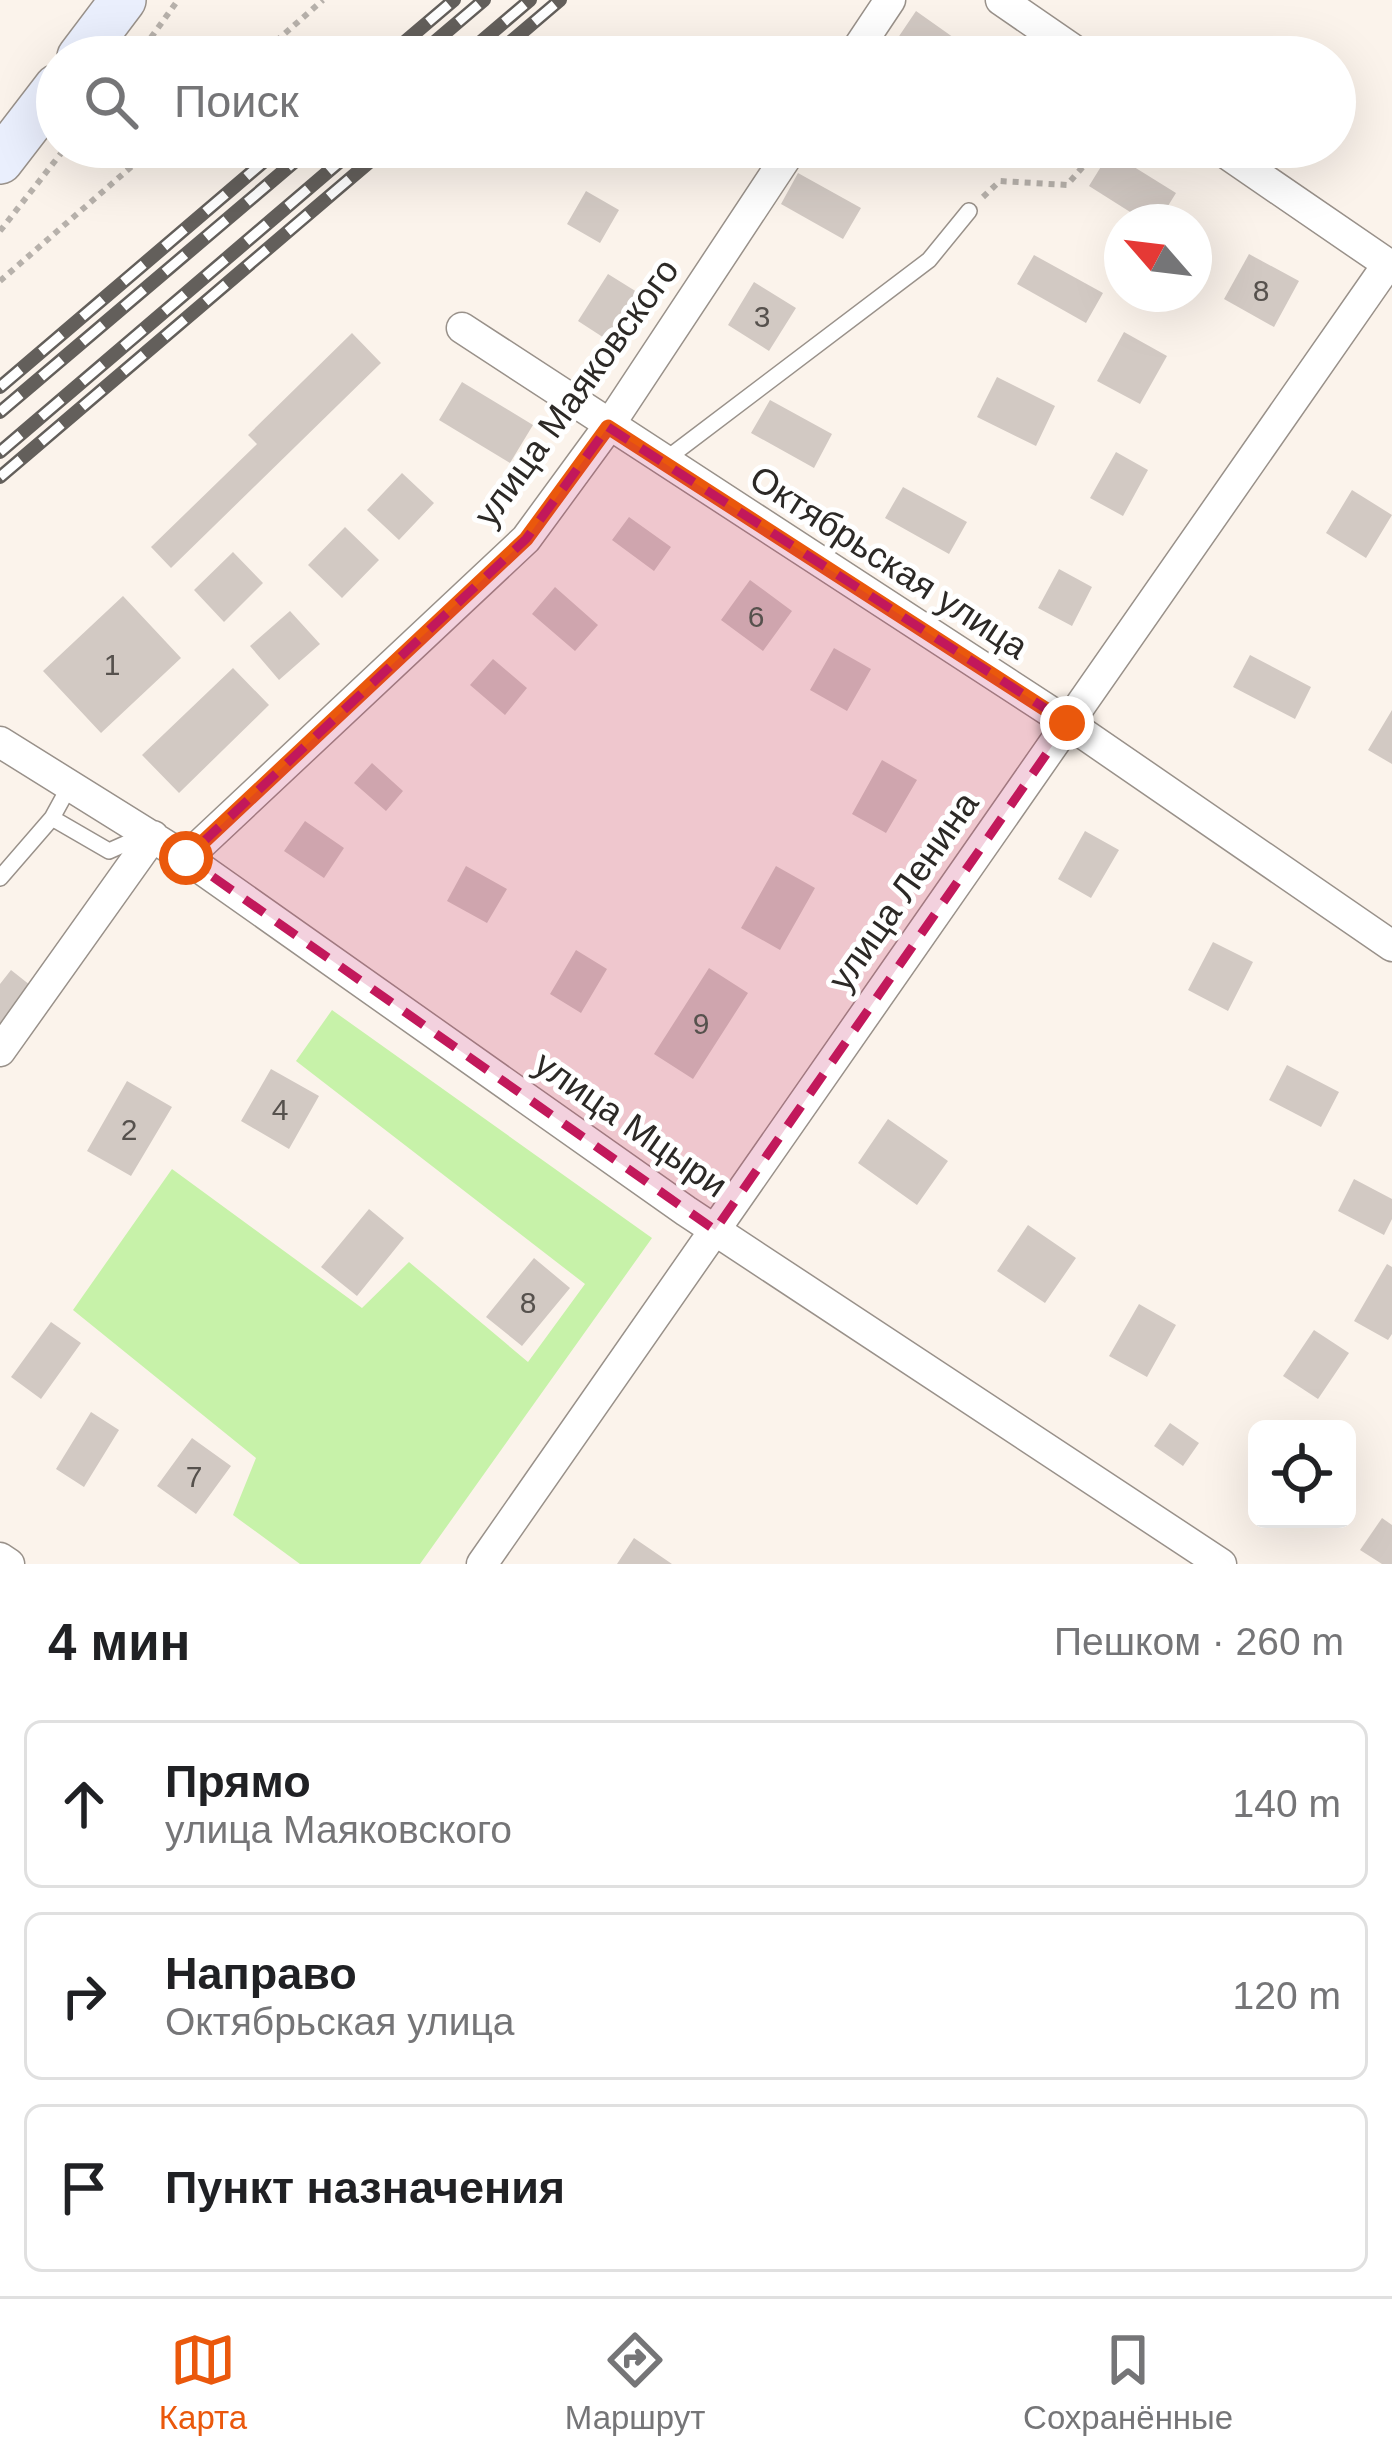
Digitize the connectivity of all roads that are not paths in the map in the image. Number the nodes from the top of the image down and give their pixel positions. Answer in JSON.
{"nodes":[{"id":1,"x":123,"y":0,"type":"edge"},
{"id":2,"x":890,"y":0,"type":"edge"},
{"id":3,"x":1001,"y":0,"type":"edge"},
{"id":4,"x":96,"y":36,"type":"edge"},
{"id":5,"x":866,"y":36,"type":"edge"},
{"id":6,"x":1053,"y":36,"type":"edge"},
{"id":7,"x":36,"y":114,"type":"edge"},
{"id":8,"x":0,"y":161,"type":"edge"},
{"id":9,"x":779,"y":168,"type":"edge"},
{"id":10,"x":1248,"y":168,"type":"edge"},
{"id":11,"x":970,"y":211,"type":"road end"},
{"id":12,"x":1390,"y":265,"type":"edge"},
{"id":13,"x":461,"y":328,"type":"dead end"},
{"id":14,"x":608,"y":427,"type":"junction"},
{"id":15,"x":663,"y":462,"type":"junction"},
{"id":16,"x":1067,"y":723,"type":"junction"},
{"id":17,"x":0,"y":742,"type":"edge"},
{"id":18,"x":70,"y":785,"type":"junction"},
{"id":19,"x":52,"y":818,"type":"junction"},
{"id":20,"x":150,"y":835,"type":"junction"},
{"id":21,"x":186,"y":858,"type":"junction"},
{"id":22,"x":0,"y":878,"type":"edge"},
{"id":23,"x":1392,"y":946,"type":"edge"},
{"id":24,"x":0,"y":1051,"type":"edge"},
{"id":25,"x":715,"y":1230,"type":"junction"},
{"id":26,"x":0,"y":1558,"type":"edge"},
{"id":27,"x":9,"y":1564,"type":"edge"},
{"id":28,"x":482,"y":1564,"type":"edge"},
{"id":29,"x":1221,"y":1564,"type":"edge"}],
"edges":[{"from":1,"to":4,"type":"street"},
{"from":2,"to":5,"type":"street"},
{"from":3,"to":6,"type":"street"},
{"from":7,"to":8,"type":"street"},
{"from":9,"to":14,"type":"street","name":"улица Маяковского"},
{"from":10,"to":12,"type":"street"},
{"from":11,"to":15,"type":"lane"},
{"from":12,"to":16,"type":"street","name":"улица Ленина"},
{"from":13,"to":14,"type":"street","name":"Октябрьская улица"},
{"from":14,"to":15,"type":"street","name":"Октябрьская улица"},
{"from":14,"to":21,"type":"street","name":"улица Маяковского"},
{"from":15,"to":16,"type":"street","name":"Октябрьская улица"},
{"from":16,"to":23,"type":"street","name":"Октябрьская улица"},
{"from":16,"to":25,"type":"street","name":"улица Ленина"},
{"from":17,"to":18,"type":"street","name":"улица Мцыри"},
{"from":18,"to":19,"type":"lane"},
{"from":18,"to":20,"type":"street","name":"улица Мцыри"},
{"from":19,"to":20,"type":"lane"},
{"from":19,"to":22,"type":"lane"},
{"from":20,"to":21,"type":"street","name":"улица Мцыри"},
{"from":20,"to":24,"type":"street"},
{"from":21,"to":25,"type":"street","name":"улица Мцыри"},
{"from":25,"to":28,"type":"street","name":"улица Ленина"},
{"from":25,"to":29,"type":"street","name":"улица Мцыри"},
{"from":26,"to":27,"type":"street"}]}
